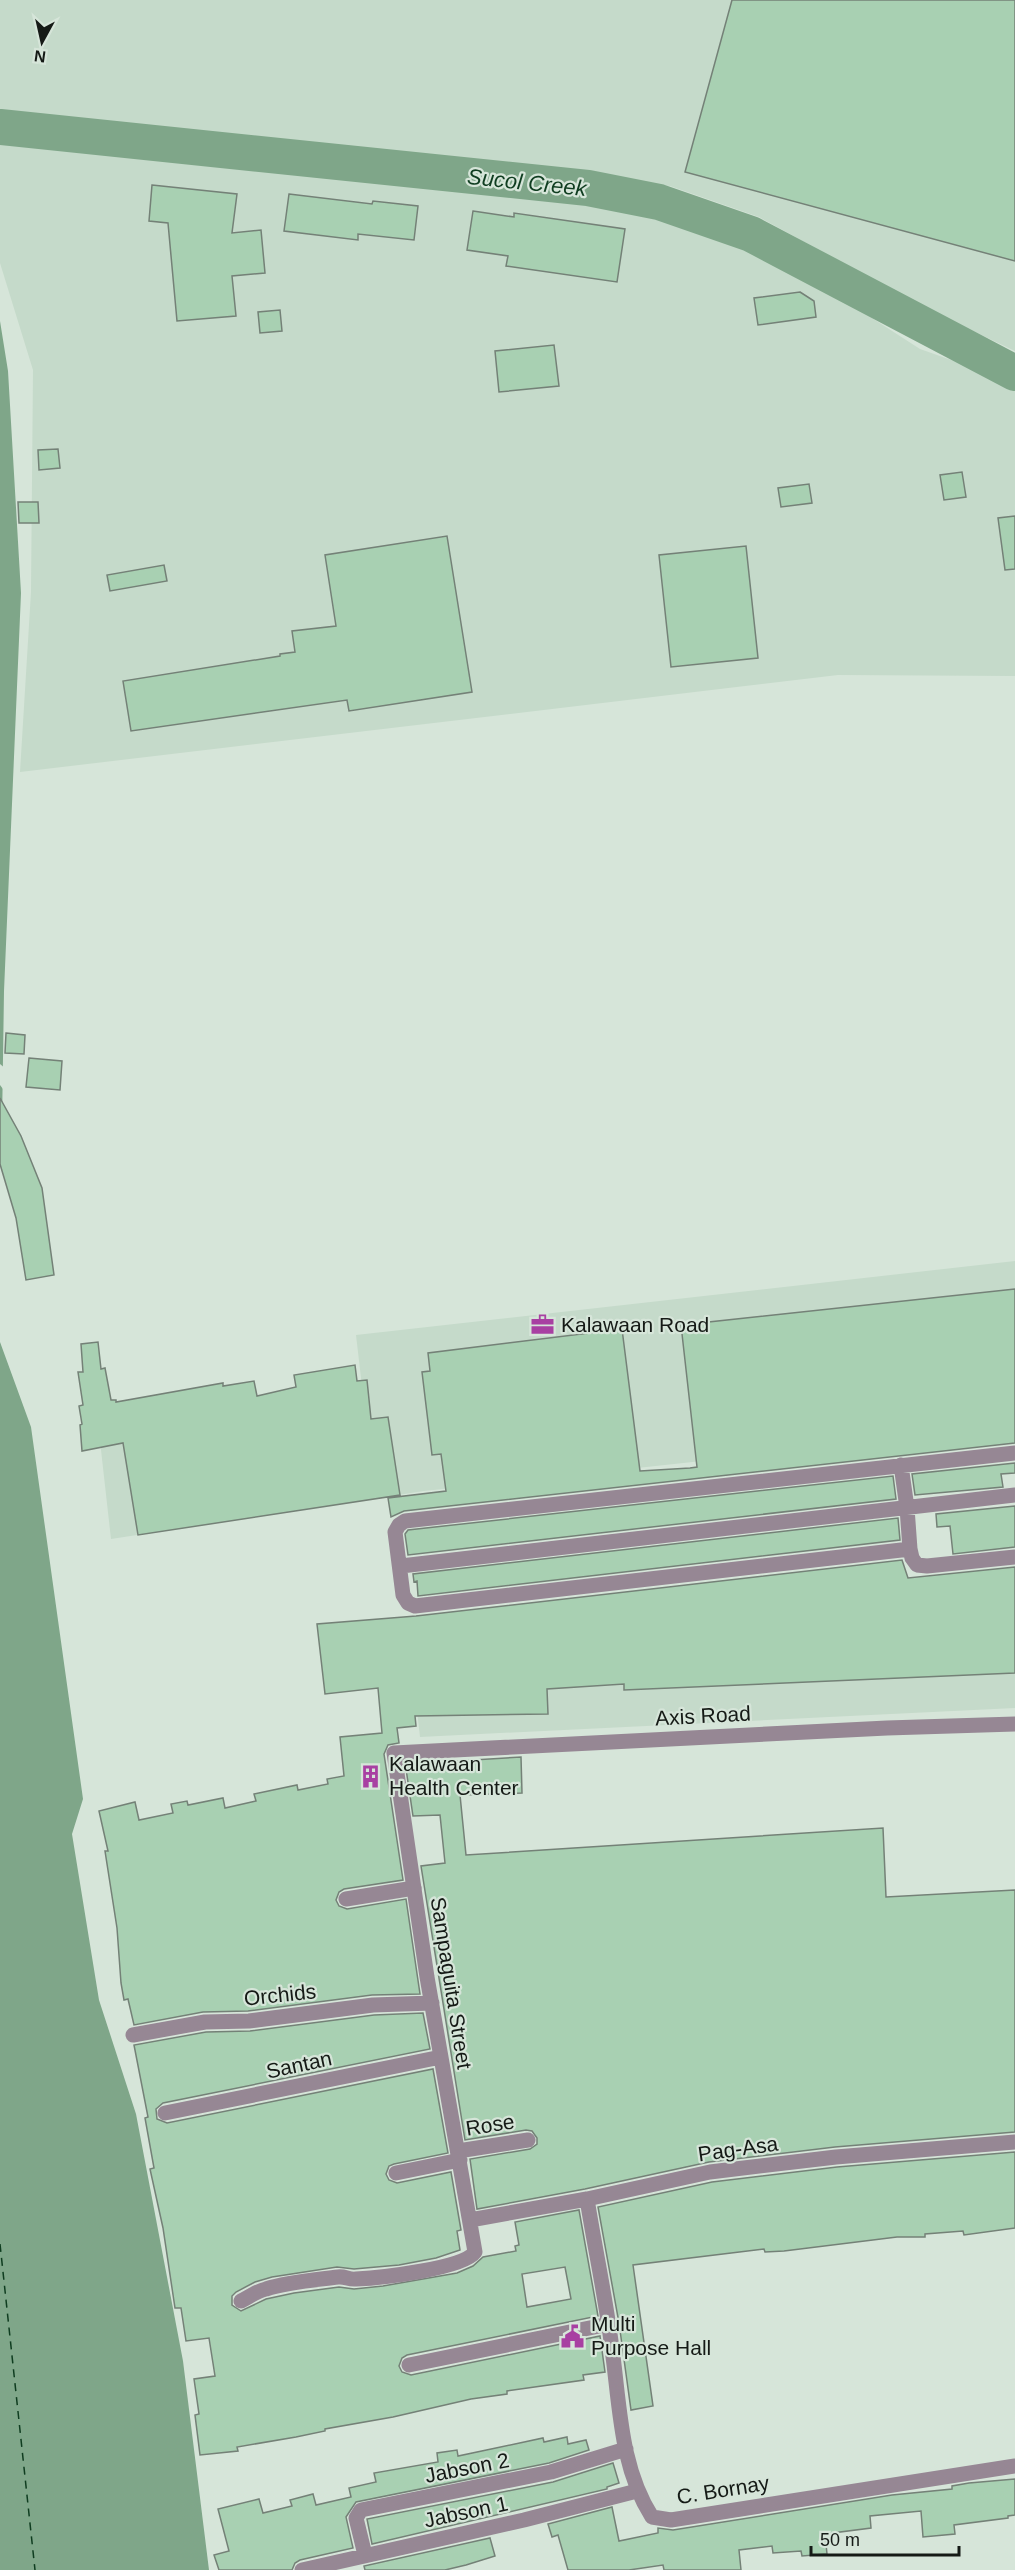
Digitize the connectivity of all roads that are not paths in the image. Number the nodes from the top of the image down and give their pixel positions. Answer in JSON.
{"nodes":[{"id":1,"x":1015,"y":1453,"type":"edge"},
{"id":2,"x":901,"y":1465,"type":"junction"},
{"id":3,"x":1015,"y":1495,"type":"edge"},
{"id":4,"x":907,"y":1508,"type":"junction"},
{"id":5,"x":910,"y":1549,"type":"junction"},
{"id":6,"x":1015,"y":1557,"type":"edge"},
{"id":7,"x":401,"y":1566,"type":"junction"},
{"id":8,"x":1015,"y":1724,"type":"edge"},
{"id":9,"x":394,"y":1753,"type":"joint"},
{"id":10,"x":414,"y":1888,"type":"junction"},
{"id":11,"x":346,"y":1899,"type":"dead end"},
{"id":12,"x":432,"y":2003,"type":"junction"},
{"id":13,"x":134,"y":2035,"type":"dead end"},
{"id":14,"x":441,"y":2057,"type":"junction"},
{"id":15,"x":165,"y":2113,"type":"dead end"},
{"id":16,"x":528,"y":2140,"type":"dead end"},
{"id":17,"x":1015,"y":2142,"type":"edge"},
{"id":18,"x":459,"y":2156,"type":"junction"},
{"id":19,"x":396,"y":2173,"type":"dead end"},
{"id":20,"x":587,"y":2199,"type":"junction"},
{"id":21,"x":470,"y":2220,"type":"junction"},
{"id":22,"x":241,"y":2301,"type":"dead end"},
{"id":23,"x":609,"y":2325,"type":"junction"},
{"id":24,"x":409,"y":2365,"type":"dead end"},
{"id":25,"x":626,"y":2449,"type":"junction"},
{"id":26,"x":1015,"y":2466,"type":"edge"},
{"id":27,"x":638,"y":2491,"type":"junction"},
{"id":28,"x":365,"y":2555,"type":"junction"},
{"id":29,"x":302,"y":2570,"type":"edge"}],
"edges":[{"from":1,"to":2,"type":"street"},
{"from":2,"to":4,"type":"street"},
{"from":2,"to":7,"type":"street"},
{"from":3,"to":4,"type":"street"},
{"from":4,"to":5,"type":"street"},
{"from":4,"to":7,"type":"street"},
{"from":5,"to":6,"type":"street"},
{"from":5,"to":7,"type":"street"},
{"from":8,"to":9,"type":"street","name":"Axis Road"},
{"from":9,"to":10,"type":"street","name":"Sampaguita Street"},
{"from":10,"to":11,"type":"street"},
{"from":10,"to":12,"type":"street","name":"Sampaguita Street"},
{"from":12,"to":13,"type":"street","name":"Orchids"},
{"from":12,"to":14,"type":"street","name":"Sampaguita Street"},
{"from":14,"to":15,"type":"street","name":"Santan"},
{"from":14,"to":18,"type":"street","name":"Sampaguita Street"},
{"from":16,"to":18,"type":"street","name":"Rose"},
{"from":17,"to":20,"type":"street","name":"Pag-Asa"},
{"from":18,"to":19,"type":"street","name":"Rose"},
{"from":18,"to":21,"type":"street","name":"Sampaguita Street"},
{"from":20,"to":21,"type":"street","name":"Pag-Asa"},
{"from":20,"to":23,"type":"street","name":"C. Bornay"},
{"from":21,"to":22,"type":"street","name":"Sampaguita Street"},
{"from":23,"to":24,"type":"street"},
{"from":23,"to":25,"type":"street","name":"C. Bornay"},
{"from":25,"to":27,"type":"street","name":"C. Bornay"},
{"from":25,"to":28,"type":"street","name":"Jabson 2"},
{"from":26,"to":27,"type":"street","name":"C. Bornay"},
{"from":27,"to":28,"type":"street","name":"Jabson 1"},
{"from":28,"to":29,"type":"street","name":"Jabson 1"}]}
